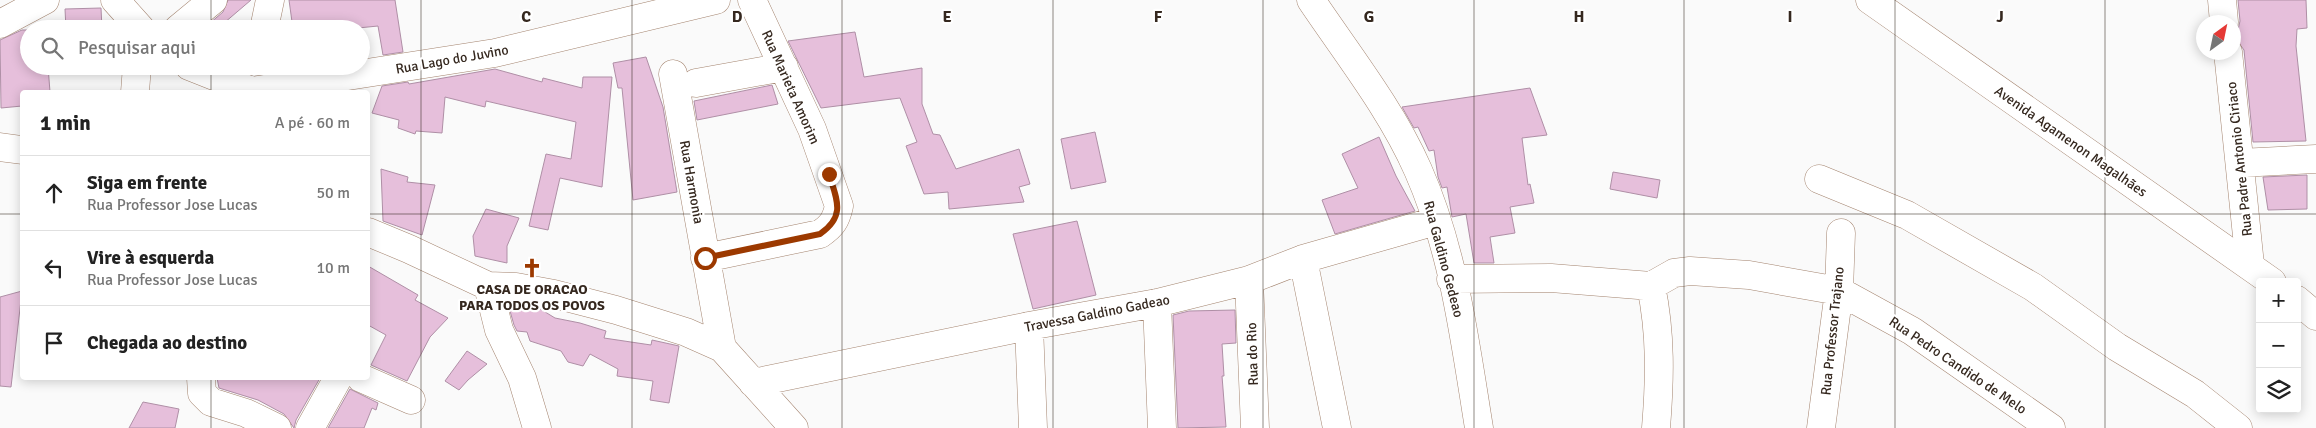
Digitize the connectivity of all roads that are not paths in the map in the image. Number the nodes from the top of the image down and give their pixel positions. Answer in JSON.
{"nodes":[{"id":1,"x":45,"y":0,"type":"edge"},
{"id":2,"x":115,"y":0,"type":"edge"},
{"id":3,"x":213,"y":0,"type":"edge"},
{"id":4,"x":270,"y":0,"type":"edge"},
{"id":5,"x":716,"y":0,"type":"edge"},
{"id":6,"x":752,"y":0,"type":"edge"},
{"id":7,"x":1311,"y":0,"type":"edge"},
{"id":8,"x":1870,"y":0,"type":"edge"},
{"id":9,"x":2222,"y":0,"type":"edge"},
{"id":10,"x":2223,"y":15,"type":"edge"},
{"id":11,"x":133,"y":20,"type":"edge"},
{"id":12,"x":189,"y":20,"type":"edge"},
{"id":13,"x":266,"y":20,"type":"edge"},
{"id":14,"x":0,"y":24,"type":"edge"},
{"id":15,"x":2229,"y":60,"type":"edge"},
{"id":16,"x":784,"y":67,"type":"junction"},
{"id":17,"x":370,"y":68,"type":"edge"},
{"id":18,"x":136,"y":75,"type":"edge"},
{"id":19,"x":223,"y":75,"type":"edge"},
{"id":20,"x":315,"y":75,"type":"edge"},
{"id":21,"x":253,"y":83,"type":"edge"},
{"id":22,"x":135,"y":90,"type":"edge"},
{"id":23,"x":0,"y":147,"type":"edge"},
{"id":24,"x":20,"y":150,"type":"edge"},
{"id":25,"x":2316,"y":159,"type":"edge"},
{"id":26,"x":2240,"y":163,"type":"junction"},
{"id":27,"x":1819,"y":179,"type":"dead end"},
{"id":28,"x":1436,"y":221,"type":"junction"},
{"id":29,"x":370,"y":233,"type":"edge"},
{"id":30,"x":1841,"y":233,"type":"dead end"},
{"id":31,"x":705,"y":258,"type":"junction"},
{"id":32,"x":1303,"y":259,"type":"junction"},
{"id":33,"x":2250,"y":265,"type":"junction"},
{"id":34,"x":2267,"y":278,"type":"edge"},
{"id":35,"x":1451,"y":279,"type":"junction"},
{"id":36,"x":1249,"y":280,"type":"junction"},
{"id":37,"x":488,"y":286,"type":"junction"},
{"id":38,"x":1651,"y":286,"type":"junction"},
{"id":39,"x":1839,"y":290,"type":"junction"},
{"id":40,"x":1156,"y":303,"type":"junction"},
{"id":41,"x":2301,"y":303,"type":"edge"},
{"id":42,"x":2316,"y":316,"type":"edge"},
{"id":43,"x":1029,"y":326,"type":"junction"},
{"id":44,"x":722,"y":348,"type":"junction"},
{"id":45,"x":201,"y":380,"type":"edge"},
{"id":46,"x":337,"y":380,"type":"edge"},
{"id":47,"x":365,"y":380,"type":"edge"},
{"id":48,"x":753,"y":383,"type":"junction"},
{"id":49,"x":410,"y":400,"type":"dead end"},
{"id":50,"x":277,"y":428,"type":"edge"},
{"id":51,"x":310,"y":428,"type":"edge"},
{"id":52,"x":537,"y":428,"type":"edge"},
{"id":53,"x":794,"y":428,"type":"edge"},
{"id":54,"x":1033,"y":428,"type":"edge"},
{"id":55,"x":1162,"y":428,"type":"edge"},
{"id":56,"x":1254,"y":428,"type":"edge"},
{"id":57,"x":1337,"y":428,"type":"edge"},
{"id":58,"x":1479,"y":428,"type":"edge"},
{"id":59,"x":1656,"y":428,"type":"edge"},
{"id":60,"x":1821,"y":428,"type":"edge"},
{"id":61,"x":2052,"y":428,"type":"edge"},
{"id":62,"x":2238,"y":428,"type":"edge"}],
"edges":[{"from":1,"to":14,"type":"street"},
{"from":2,"to":11,"type":"street"},
{"from":3,"to":12,"type":"street"},
{"from":4,"to":13,"type":"street"},
{"from":5,"to":17,"type":"street","name":"Rua Lago do Juvino"},
{"from":6,"to":16,"type":"street","name":"Rua Marieta Amorim"},
{"from":7,"to":28,"type":"street","name":"Rua Galdino Gedeao"},
{"from":8,"to":33,"type":"street","name":"Avenida Agamenon Magalhães"},
{"from":9,"to":10,"type":"street"},
{"from":15,"to":26,"type":"street","name":"Rua Padre Antonio Ciriaco"},
{"from":16,"to":31,"type":"street","name":"Rua Harmonia"},
{"from":16,"to":31,"type":"street","name":"Rua Marieta Amorim"},
{"from":18,"to":22,"type":"street"},
{"from":19,"to":21,"type":"street","name":"Rua Lago do Juvino"},
{"from":20,"to":21,"type":"street","name":"Rua Lago do Juvino"},
{"from":23,"to":24,"type":"street"},
{"from":25,"to":26,"type":"street"},
{"from":26,"to":33,"type":"street","name":"Rua Padre Antonio Ciriaco"},
{"from":27,"to":62,"type":"street"},
{"from":28,"to":32,"type":"street","name":"Travessa Galdino Gadeao"},
{"from":28,"to":35,"type":"street","name":"Rua Galdino Gedeao"},
{"from":29,"to":37,"type":"street"},
{"from":30,"to":39,"type":"street","name":"Rua Professor Trajano"},
{"from":31,"to":44,"type":"street","name":"Rua Harmonia"},
{"from":32,"to":36,"type":"street","name":"Travessa Galdino Gadeao"},
{"from":32,"to":57,"type":"street"},
{"from":33,"to":34,"type":"street","name":"Avenida Agamenon Magalhães"},
{"from":35,"to":38,"type":"street"},
{"from":35,"to":58,"type":"street","name":"Rua Galdino Gedeao"},
{"from":36,"to":40,"type":"street","name":"Travessa Galdino Gadeao"},
{"from":36,"to":56,"type":"street","name":"Rua do Rio"},
{"from":37,"to":44,"type":"street"},
{"from":37,"to":52,"type":"street"},
{"from":38,"to":39,"type":"street","name":"Rua Pedro Candido de Melo"},
{"from":38,"to":59,"type":"street"},
{"from":39,"to":60,"type":"street","name":"Rua Professor Trajano"},
{"from":39,"to":61,"type":"street","name":"Rua Pedro Candido de Melo"},
{"from":40,"to":43,"type":"street","name":"Travessa Galdino Gadeao"},
{"from":40,"to":55,"type":"street"},
{"from":41,"to":42,"type":"street"},
{"from":43,"to":48,"type":"street","name":"Travessa Galdino Gadeao"},
{"from":43,"to":54,"type":"street"},
{"from":44,"to":48,"type":"street"},
{"from":45,"to":50,"type":"street"},
{"from":46,"to":51,"type":"street"},
{"from":47,"to":49,"type":"street"},
{"from":48,"to":53,"type":"street"}]}
